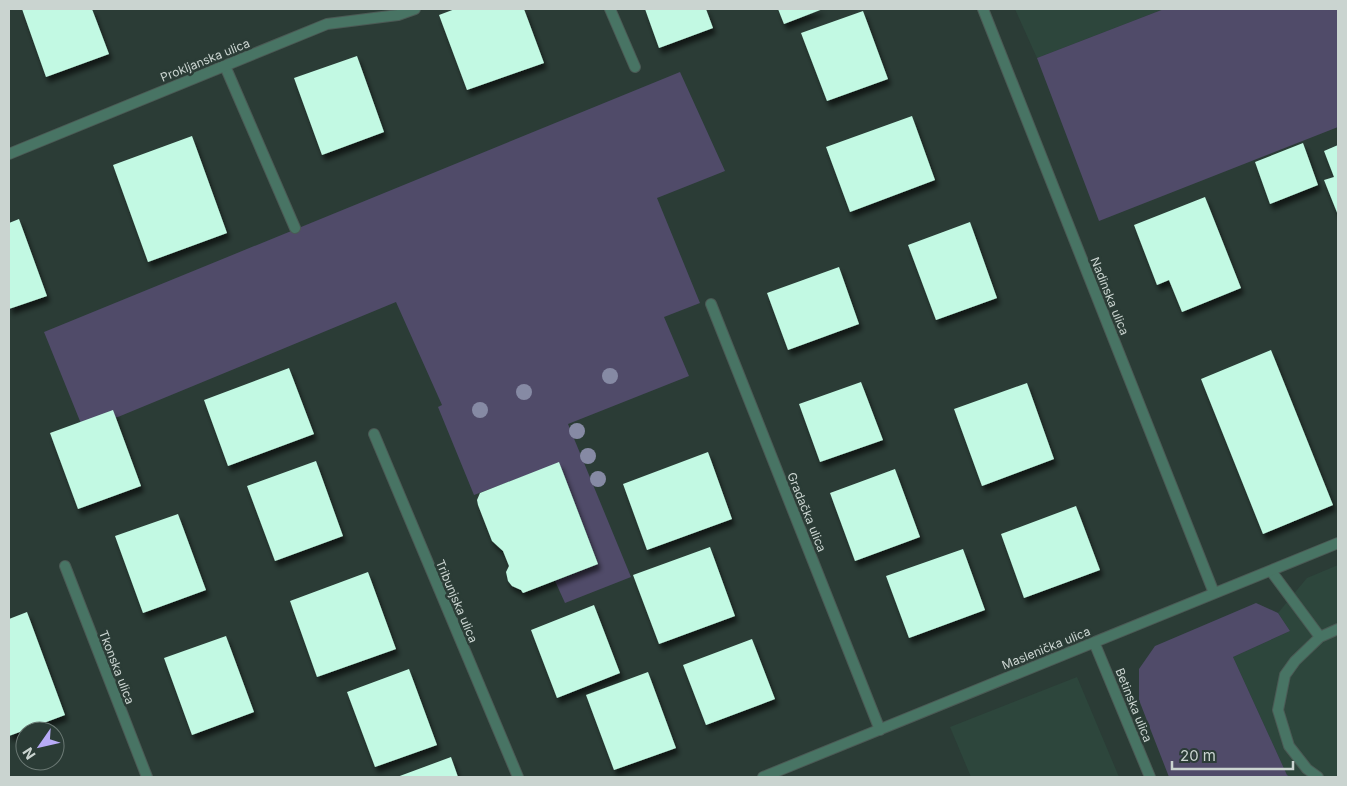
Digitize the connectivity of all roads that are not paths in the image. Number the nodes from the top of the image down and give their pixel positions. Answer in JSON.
{"nodes":[{"id":1,"x":415,"y":9,"type":"edge"},
{"id":2,"x":610,"y":9,"type":"edge"},
{"id":3,"x":983,"y":9,"type":"edge"},
{"id":4,"x":225,"y":66,"type":"junction"},
{"id":5,"x":635,"y":67,"type":"dead end"},
{"id":6,"x":9,"y":154,"type":"edge"},
{"id":7,"x":295,"y":228,"type":"dead end"},
{"id":8,"x":711,"y":304,"type":"dead end"},
{"id":9,"x":374,"y":434,"type":"dead end"},
{"id":10,"x":1338,"y":544,"type":"edge"},
{"id":11,"x":64,"y":566,"type":"dead end"},
{"id":12,"x":1271,"y":571,"type":"junction"},
{"id":13,"x":1214,"y":593,"type":"junction"},
{"id":14,"x":1338,"y":629,"type":"edge"},
{"id":15,"x":1320,"y":637,"type":"junction"},
{"id":16,"x":1094,"y":642,"type":"junction"},
{"id":17,"x":880,"y":730,"type":"junction"},
{"id":18,"x":147,"y":777,"type":"edge"},
{"id":19,"x":518,"y":777,"type":"edge"},
{"id":20,"x":763,"y":777,"type":"edge"},
{"id":21,"x":1150,"y":777,"type":"edge"},
{"id":22,"x":1318,"y":777,"type":"edge"}],
"edges":[{"from":1,"to":4,"type":"street","name":"Prokljanska ulica"},
{"from":2,"to":5,"type":"street"},
{"from":3,"to":13,"type":"street","name":"Nadinska ulica"},
{"from":4,"to":6,"type":"street","name":"Prokljanska ulica"},
{"from":4,"to":7,"type":"street"},
{"from":8,"to":17,"type":"street","name":"Gradačka ulica"},
{"from":9,"to":19,"type":"street","name":"Tribunjska ulica"},
{"from":10,"to":12,"type":"street","name":"Maslenička ulica"},
{"from":11,"to":18,"type":"street","name":"Tkonska ulica"},
{"from":12,"to":13,"type":"street","name":"Maslenička ulica"},
{"from":12,"to":15,"type":"street"},
{"from":13,"to":16,"type":"street","name":"Maslenička ulica"},
{"from":14,"to":15,"type":"street"},
{"from":15,"to":22,"type":"street"},
{"from":16,"to":17,"type":"street","name":"Maslenička ulica"},
{"from":16,"to":21,"type":"street","name":"Betinska ulica"},
{"from":17,"to":20,"type":"street","name":"Maslenička ulica"}]}
